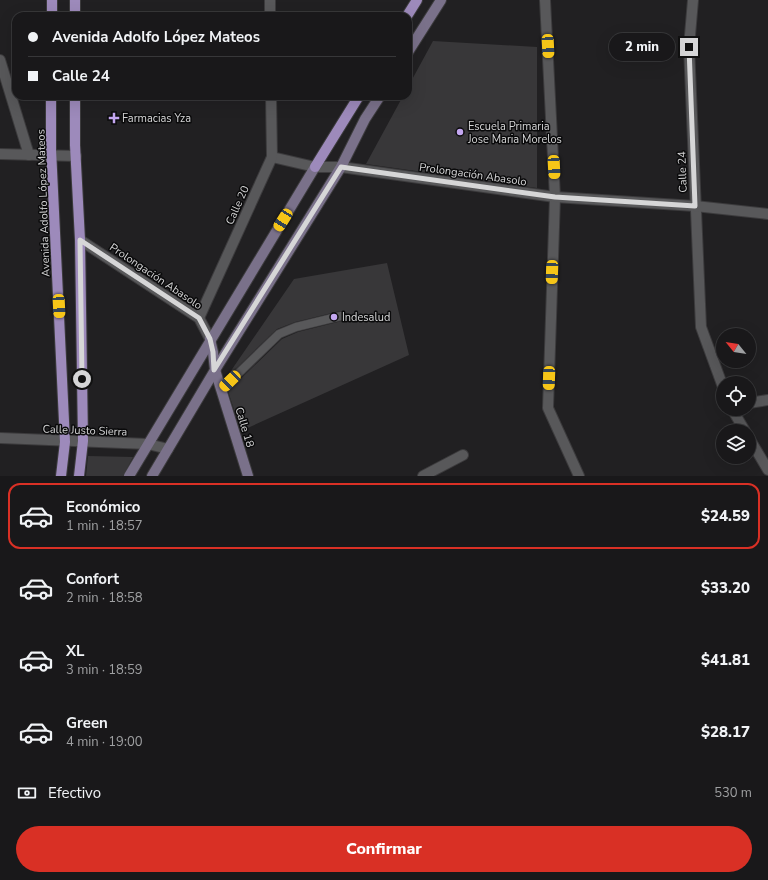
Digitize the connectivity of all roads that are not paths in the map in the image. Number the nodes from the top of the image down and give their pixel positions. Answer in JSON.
{"nodes":[{"id":1,"x":52,"y":0,"type":"edge"},
{"id":2,"x":75,"y":0,"type":"edge"},
{"id":3,"x":270,"y":0,"type":"edge"},
{"id":4,"x":417,"y":0,"type":"edge"},
{"id":5,"x":441,"y":0,"type":"edge"},
{"id":6,"x":545,"y":0,"type":"edge"},
{"id":7,"x":694,"y":0,"type":"edge"},
{"id":8,"x":52,"y":12,"type":"edge"},
{"id":9,"x":75,"y":12,"type":"edge"},
{"id":10,"x":270,"y":12,"type":"edge"},
{"id":11,"x":410,"y":12,"type":"edge"},
{"id":12,"x":412,"y":46,"type":"edge"},
{"id":13,"x":0,"y":60,"type":"edge"},
{"id":14,"x":12,"y":99,"type":"edge"},
{"id":15,"x":12,"y":100,"type":"edge"},
{"id":16,"x":51,"y":100,"type":"edge"},
{"id":17,"x":75,"y":100,"type":"edge"},
{"id":18,"x":271,"y":100,"type":"edge"},
{"id":19,"x":357,"y":100,"type":"edge"},
{"id":20,"x":378,"y":100,"type":"edge"},
{"id":21,"x":0,"y":154,"type":"edge"},
{"id":22,"x":29,"y":155,"type":"junction"},
{"id":23,"x":52,"y":155,"type":"junction"},
{"id":24,"x":76,"y":156,"type":"junction"},
{"id":25,"x":272,"y":157,"type":"junction"},
{"id":26,"x":316,"y":167,"type":"junction"},
{"id":27,"x":341,"y":167,"type":"junction"},
{"id":28,"x":555,"y":197,"type":"junction"},
{"id":29,"x":695,"y":206,"type":"junction"},
{"id":30,"x":768,"y":214,"type":"edge"},
{"id":31,"x":80,"y":240,"type":"junction"},
{"id":32,"x":341,"y":316,"type":"dead end"},
{"id":33,"x":199,"y":318,"type":"junction"},
{"id":34,"x":210,"y":339,"type":"junction"},
{"id":35,"x":214,"y":370,"type":"junction"},
{"id":36,"x":719,"y":376,"type":"edge"},
{"id":37,"x":221,"y":390,"type":"junction"},
{"id":38,"x":768,"y":400,"type":"edge"},
{"id":39,"x":756,"y":403,"type":"edge"},
{"id":40,"x":0,"y":438,"type":"edge"},
{"id":41,"x":65,"y":442,"type":"junction"},
{"id":42,"x":83,"y":442,"type":"junction"},
{"id":43,"x":148,"y":444,"type":"junction"},
{"id":44,"x":168,"y":449,"type":"junction"},
{"id":45,"x":756,"y":450,"type":"edge"},
{"id":46,"x":463,"y":455,"type":"dead end"},
{"id":47,"x":768,"y":470,"type":"edge"},
{"id":48,"x":61,"y":476,"type":"edge"},
{"id":49,"x":79,"y":476,"type":"edge"},
{"id":50,"x":128,"y":476,"type":"edge"},
{"id":51,"x":152,"y":476,"type":"edge"},
{"id":52,"x":248,"y":476,"type":"edge"},
{"id":53,"x":424,"y":476,"type":"edge"},
{"id":54,"x":579,"y":476,"type":"edge"}],
"edges":[{"from":1,"to":8,"type":"main road"},
{"from":2,"to":9,"type":"main road"},
{"from":3,"to":10,"type":"street"},
{"from":4,"to":11,"type":"main road"},
{"from":5,"to":12,"type":"main road"},
{"from":6,"to":28,"type":"street"},
{"from":7,"to":29,"type":"street","name":"Calle 24"},
{"from":13,"to":14,"type":"street"},
{"from":15,"to":22,"type":"street"},
{"from":16,"to":23,"type":"main road","name":"Avenida Adolfo López Mateos"},
{"from":17,"to":24,"type":"main road"},
{"from":18,"to":25,"type":"street","name":"Calle 20"},
{"from":19,"to":26,"type":"main road"},
{"from":20,"to":27,"type":"main road"},
{"from":21,"to":22,"type":"street"},
{"from":22,"to":23,"type":"street"},
{"from":23,"to":24,"type":"street"},
{"from":23,"to":41,"type":"main road","name":"Avenida Adolfo López Mateos"},
{"from":24,"to":31,"type":"main road"},
{"from":25,"to":26,"type":"street","name":"Prolongación Abasolo"},
{"from":25,"to":33,"type":"street","name":"Calle 20"},
{"from":26,"to":27,"type":"street","name":"Prolongación Abasolo"},
{"from":26,"to":34,"type":"main road"},
{"from":27,"to":28,"type":"street","name":"Prolongación Abasolo"},
{"from":27,"to":35,"type":"main road"},
{"from":28,"to":29,"type":"street","name":"Prolongación Abasolo"},
{"from":28,"to":54,"type":"street"},
{"from":29,"to":30,"type":"street","name":"Prolongación Abasolo"},
{"from":29,"to":36,"type":"street","name":"Calle 24"},
{"from":31,"to":33,"type":"street","name":"Prolongación Abasolo"},
{"from":31,"to":42,"type":"main road"},
{"from":32,"to":37,"type":"lane"},
{"from":33,"to":34,"type":"street","name":"Prolongación Abasolo"},
{"from":34,"to":35,"type":"main road","name":"Calle 18"},
{"from":34,"to":43,"type":"main road"},
{"from":35,"to":37,"type":"main road","name":"Calle 18"},
{"from":35,"to":44,"type":"main road"},
{"from":37,"to":52,"type":"main road","name":"Calle 18"},
{"from":38,"to":39,"type":"street"},
{"from":40,"to":41,"type":"street","name":"Calle Justo Sierra"},
{"from":41,"to":42,"type":"street","name":"Calle Justo Sierra"},
{"from":41,"to":48,"type":"main road","name":"Avenida Adolfo López Mateos"},
{"from":42,"to":43,"type":"street","name":"Calle Justo Sierra"},
{"from":42,"to":49,"type":"main road"},
{"from":43,"to":44,"type":"street","name":"Calle Justo Sierra"},
{"from":43,"to":50,"type":"main road"},
{"from":44,"to":51,"type":"main road"},
{"from":45,"to":47,"type":"street"},
{"from":46,"to":53,"type":"street"}]}
